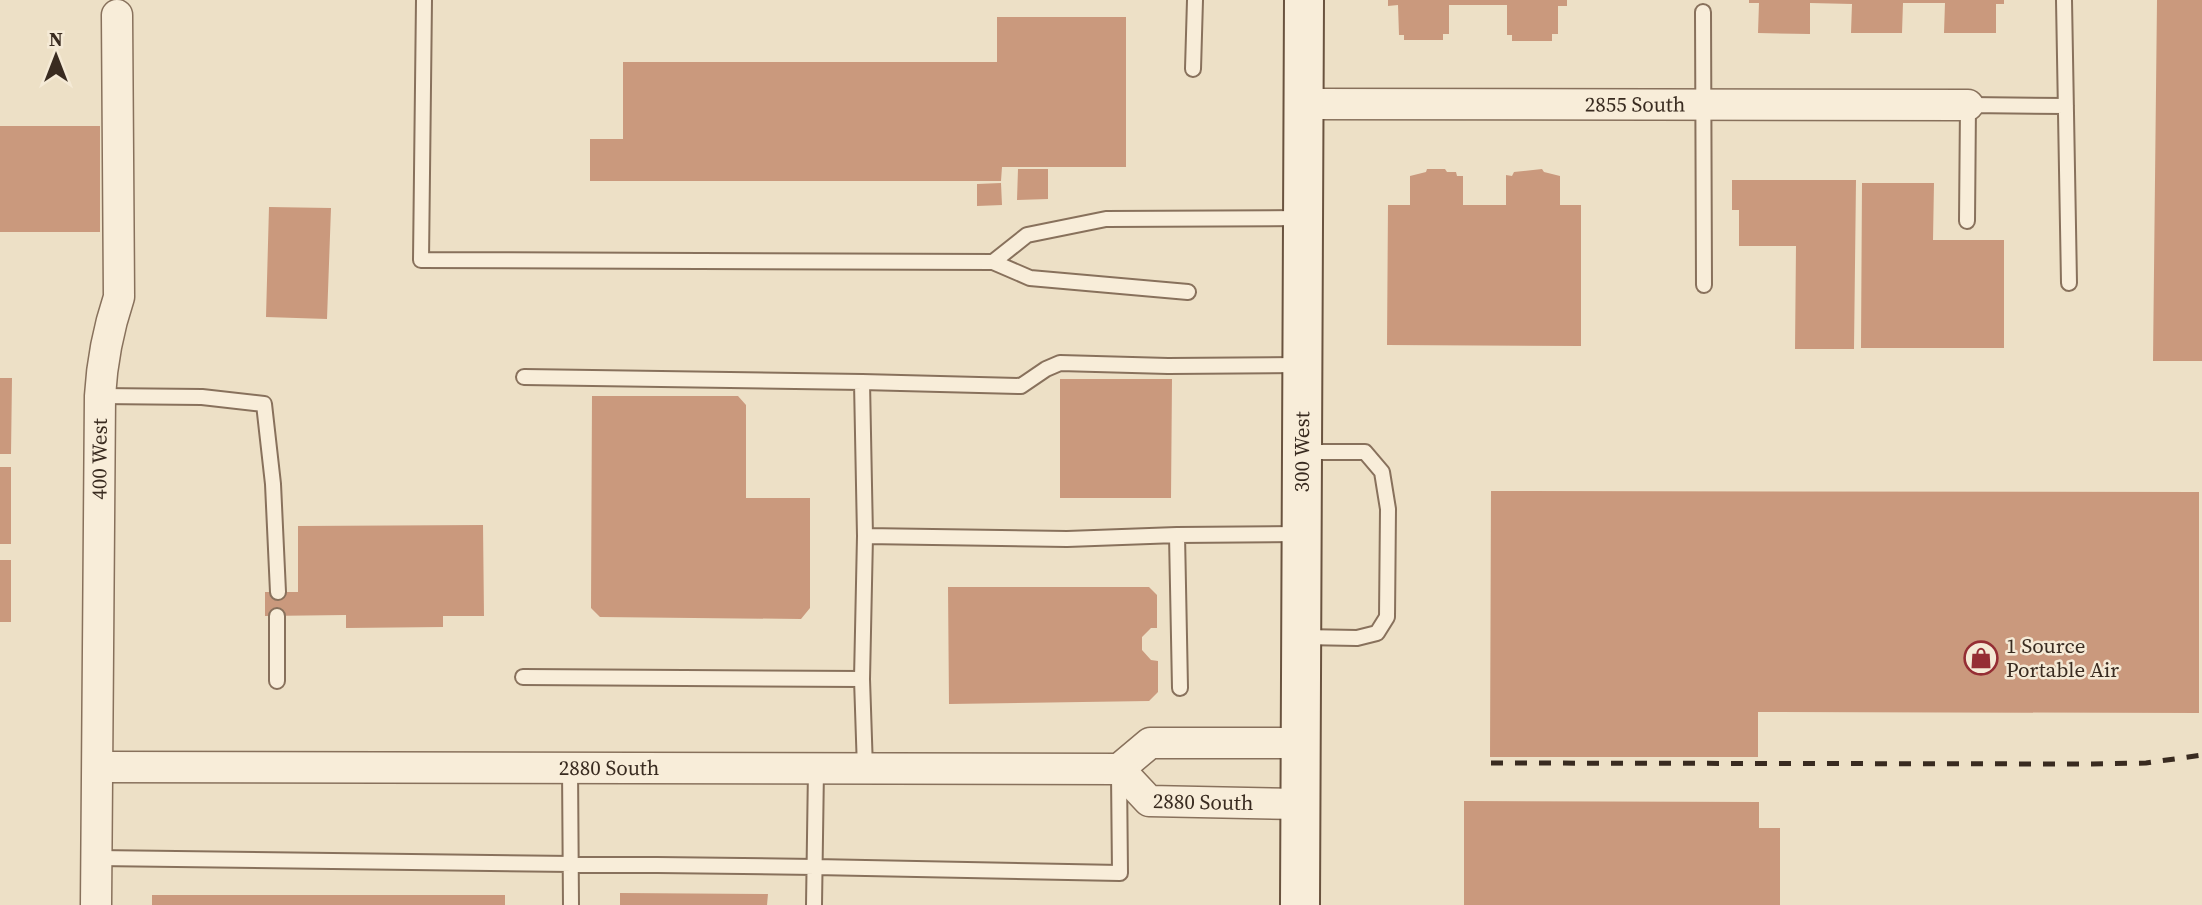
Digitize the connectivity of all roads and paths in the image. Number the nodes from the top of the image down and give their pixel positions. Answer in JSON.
{"nodes":[{"id":1,"x":424,"y":0,"type":"edge"},
{"id":2,"x":1195,"y":0,"type":"edge"},
{"id":3,"x":1304,"y":0,"type":"edge"},
{"id":4,"x":2064,"y":0,"type":"edge"},
{"id":5,"x":115,"y":7,"type":"edge"},
{"id":6,"x":1703,"y":12,"type":"dead end"},
{"id":7,"x":1193,"y":69,"type":"dead end"},
{"id":8,"x":1303,"y":104,"type":"junction"},
{"id":9,"x":1704,"y":104,"type":"junction"},
{"id":10,"x":1968,"y":105,"type":"junction"},
{"id":11,"x":2066,"y":106,"type":"junction"},
{"id":12,"x":1303,"y":218,"type":"junction"},
{"id":13,"x":1967,"y":221,"type":"dead end"},
{"id":14,"x":993,"y":262,"type":"junction"},
{"id":15,"x":2070,"y":283,"type":"dead end"},
{"id":16,"x":1704,"y":285,"type":"dead end"},
{"id":17,"x":1188,"y":292,"type":"dead end"},
{"id":18,"x":1303,"y":365,"type":"junction"},
{"id":19,"x":524,"y":377,"type":"dead end"},
{"id":20,"x":862,"y":382,"type":"junction"},
{"id":21,"x":100,"y":396,"type":"junction"},
{"id":22,"x":1303,"y":452,"type":"junction"},
{"id":23,"x":1301,"y":534,"type":"junction"},
{"id":24,"x":1177,"y":535,"type":"junction"},
{"id":25,"x":865,"y":537,"type":"junction"},
{"id":26,"x":278,"y":592,"type":"dead end"},
{"id":27,"x":277,"y":616,"type":"dead end"},
{"id":28,"x":1301,"y":637,"type":"junction"},
{"id":29,"x":523,"y":677,"type":"dead end"},
{"id":30,"x":862,"y":680,"type":"junction"},
{"id":31,"x":276,"y":681,"type":"dead end"},
{"id":32,"x":1180,"y":688,"type":"dead end"},
{"id":33,"x":1301,"y":743,"type":"junction"},
{"id":34,"x":97,"y":767,"type":"junction"},
{"id":35,"x":570,"y":767,"type":"junction"},
{"id":36,"x":816,"y":769,"type":"junction"},
{"id":37,"x":865,"y":769,"type":"junction"},
{"id":38,"x":1119,"y":769,"type":"junction"},
{"id":39,"x":1300,"y":804,"type":"junction"},
{"id":40,"x":97,"y":858,"type":"junction"},
{"id":41,"x":571,"y":865,"type":"junction"},
{"id":42,"x":815,"y":867,"type":"junction"},
{"id":43,"x":96,"y":905,"type":"edge"},
{"id":44,"x":571,"y":905,"type":"edge"},
{"id":45,"x":814,"y":905,"type":"edge"},
{"id":46,"x":1300,"y":905,"type":"edge"}],
"edges":[{"from":1,"to":14,"type":"lane"},
{"from":2,"to":7,"type":"lane"},
{"from":3,"to":8,"type":"main road","name":"300 West"},
{"from":4,"to":11,"type":"lane"},
{"from":5,"to":21,"type":"street","name":"400 West"},
{"from":6,"to":9,"type":"lane"},
{"from":8,"to":9,"type":"street","name":"2855 South"},
{"from":8,"to":12,"type":"main road","name":"300 West"},
{"from":9,"to":10,"type":"street","name":"2855 South"},
{"from":9,"to":16,"type":"lane"},
{"from":10,"to":11,"type":"lane"},
{"from":10,"to":13,"type":"lane"},
{"from":11,"to":15,"type":"lane"},
{"from":12,"to":14,"type":"lane"},
{"from":12,"to":18,"type":"main road","name":"300 West"},
{"from":14,"to":17,"type":"lane"},
{"from":18,"to":20,"type":"lane"},
{"from":18,"to":22,"type":"main road","name":"300 West"},
{"from":19,"to":20,"type":"lane"},
{"from":20,"to":25,"type":"lane"},
{"from":21,"to":26,"type":"lane"},
{"from":21,"to":34,"type":"street","name":"400 West"},
{"from":22,"to":23,"type":"main road","name":"300 West"},
{"from":22,"to":28,"type":"lane"},
{"from":23,"to":24,"type":"lane"},
{"from":23,"to":28,"type":"main road","name":"300 West"},
{"from":24,"to":25,"type":"lane"},
{"from":24,"to":32,"type":"lane"},
{"from":25,"to":30,"type":"lane"},
{"from":27,"to":31,"type":"lane"},
{"from":28,"to":33,"type":"main road","name":"300 West"},
{"from":29,"to":30,"type":"lane"},
{"from":30,"to":37,"type":"lane"},
{"from":33,"to":38,"type":"street"},
{"from":33,"to":39,"type":"main road","name":"300 West"},
{"from":34,"to":35,"type":"street","name":"2880 South"},
{"from":34,"to":40,"type":"street","name":"400 West"},
{"from":35,"to":36,"type":"street","name":"2880 South"},
{"from":35,"to":41,"type":"lane"},
{"from":36,"to":37,"type":"street","name":"2880 South"},
{"from":36,"to":42,"type":"lane"},
{"from":37,"to":38,"type":"street","name":"2880 South"},
{"from":38,"to":39,"type":"street","name":"2880 South"},
{"from":38,"to":42,"type":"lane"},
{"from":39,"to":46,"type":"main road","name":"300 West"},
{"from":40,"to":41,"type":"lane"},
{"from":40,"to":43,"type":"street","name":"400 West"},
{"from":41,"to":42,"type":"lane"},
{"from":41,"to":44,"type":"lane"},
{"from":42,"to":45,"type":"lane"}]}
